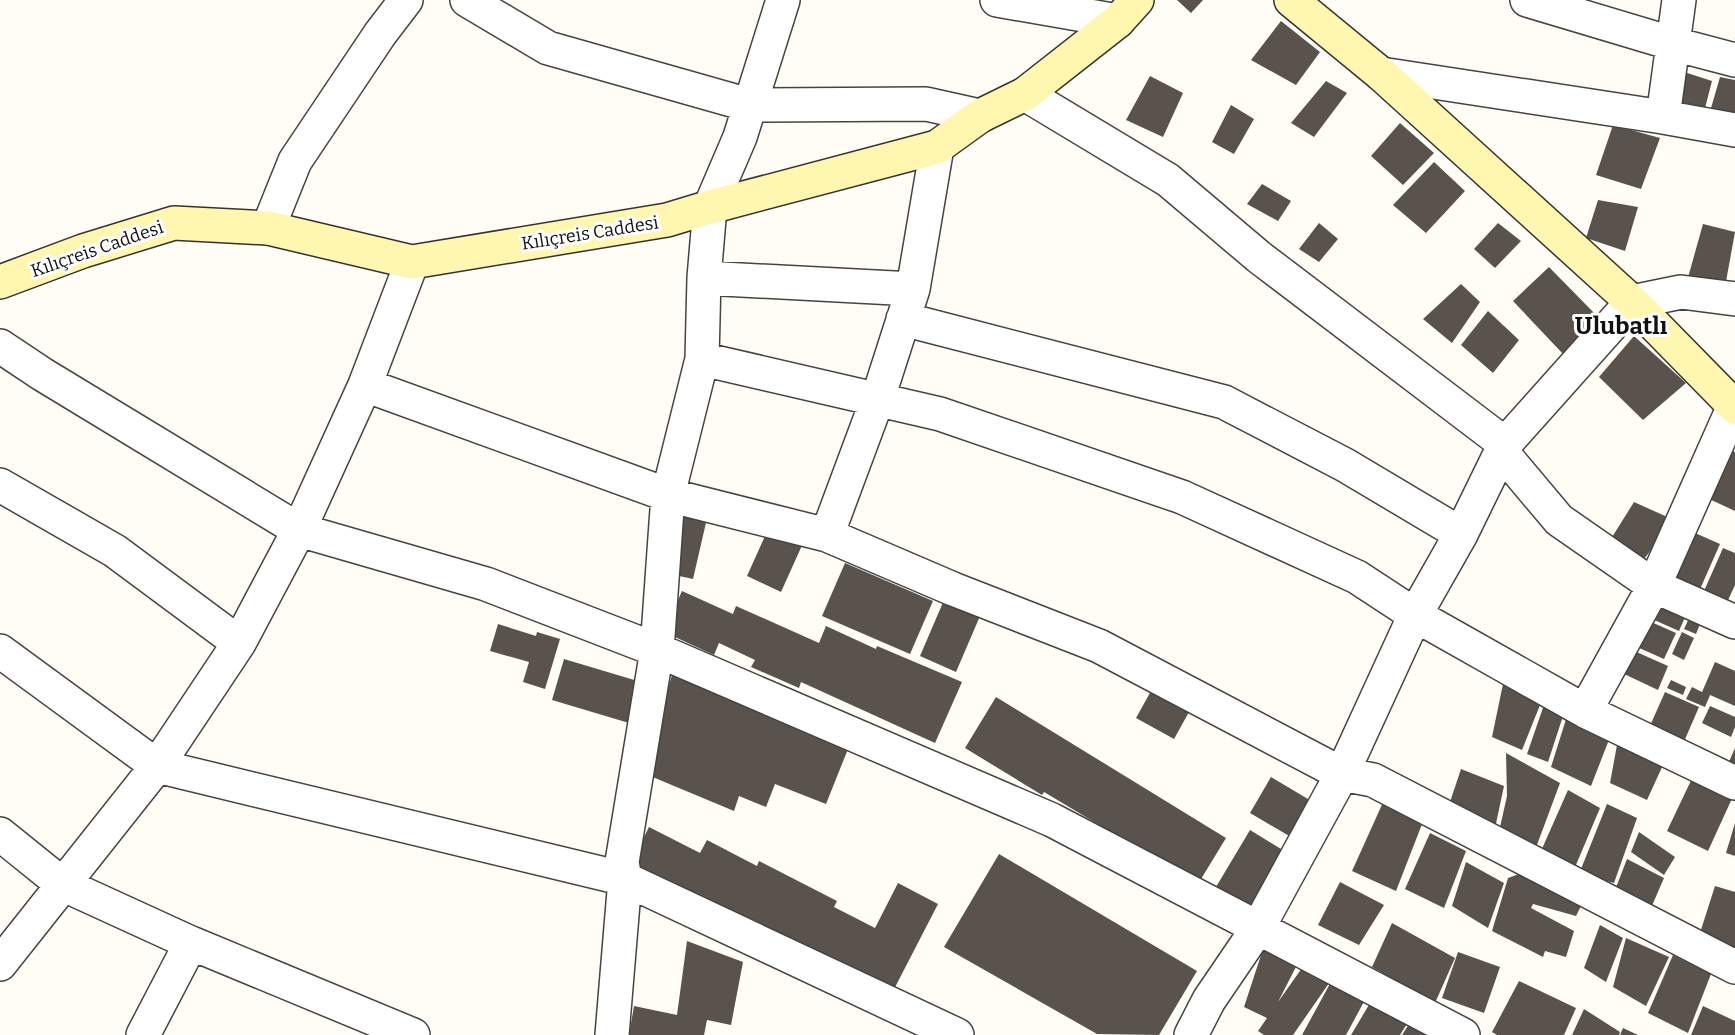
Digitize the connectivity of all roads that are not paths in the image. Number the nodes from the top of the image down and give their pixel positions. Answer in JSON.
{"nodes":[{"id":1,"x":406,"y":0,"type":"edge"},
{"id":2,"x":467,"y":0,"type":"edge"},
{"id":3,"x":783,"y":0,"type":"edge"},
{"id":4,"x":997,"y":0,"type":"edge"},
{"id":5,"x":1291,"y":0,"type":"edge"},
{"id":6,"x":1527,"y":0,"type":"edge"},
{"id":7,"x":1679,"y":0,"type":"edge"},
{"id":8,"x":1127,"y":10,"type":"edge"},
{"id":9,"x":1674,"y":44,"type":"junction"},
{"id":10,"x":1735,"y":60,"type":"edge"},
{"id":11,"x":1381,"y":74,"type":"junction"},
{"id":12,"x":1025,"y":94,"type":"junction"},
{"id":13,"x":749,"y":105,"type":"junction"},
{"id":14,"x":980,"y":116,"type":"junction"},
{"id":15,"x":1663,"y":117,"type":"junction"},
{"id":16,"x":1735,"y":130,"type":"edge"},
{"id":17,"x":936,"y":147,"type":"junction"},
{"id":18,"x":710,"y":207,"type":"junction"},
{"id":19,"x":268,"y":228,"type":"junction"},
{"id":20,"x":412,"y":262,"type":"junction"},
{"id":21,"x":704,"y":278,"type":"junction"},
{"id":22,"x":0,"y":282,"type":"edge"},
{"id":23,"x":1735,"y":300,"type":"edge"},
{"id":24,"x":1632,"y":302,"type":"junction"},
{"id":25,"x":908,"y":304,"type":"junction"},
{"id":26,"x":0,"y":346,"type":"edge"},
{"id":27,"x":702,"y":359,"type":"junction"},
{"id":28,"x":365,"y":385,"type":"junction"},
{"id":29,"x":878,"y":398,"type":"junction"},
{"id":30,"x":1735,"y":406,"type":"edge"},
{"id":31,"x":1503,"y":447,"type":"junction"},
{"id":32,"x":0,"y":484,"type":"edge"},
{"id":33,"x":668,"y":495,"type":"junction"},
{"id":34,"x":299,"y":530,"type":"junction"},
{"id":35,"x":1461,"y":534,"type":"junction"},
{"id":36,"x":826,"y":535,"type":"junction"},
{"id":37,"x":1654,"y":586,"type":"junction"},
{"id":38,"x":1415,"y":615,"type":"junction"},
{"id":39,"x":1735,"y":622,"type":"edge"},
{"id":40,"x":239,"y":643,"type":"junction"},
{"id":41,"x":657,"y":650,"type":"junction"},
{"id":42,"x":0,"y":651,"type":"edge"},
{"id":43,"x":1585,"y":711,"type":"junction"},
{"id":44,"x":157,"y":766,"type":"junction"},
{"id":45,"x":1342,"y":774,"type":"junction"},
{"id":46,"x":1735,"y":783,"type":"edge"},
{"id":47,"x":0,"y":834,"type":"edge"},
{"id":48,"x":625,"y":879,"type":"junction"},
{"id":49,"x":62,"y":884,"type":"junction"},
{"id":50,"x":1258,"y":928,"type":"junction"},
{"id":51,"x":191,"y":944,"type":"junction"},
{"id":52,"x":0,"y":964,"type":"edge"},
{"id":53,"x":1735,"y":966,"type":"edge"},
{"id":54,"x":143,"y":1035,"type":"edge"},
{"id":55,"x":413,"y":1035,"type":"edge"},
{"id":56,"x":612,"y":1035,"type":"edge"},
{"id":57,"x":957,"y":1035,"type":"edge"},
{"id":58,"x":1191,"y":1035,"type":"edge"},
{"id":59,"x":1463,"y":1035,"type":"edge"}],
"edges":[{"from":1,"to":19,"type":"street"},
{"from":2,"to":13,"type":"street"},
{"from":3,"to":13,"type":"street"},
{"from":4,"to":8,"type":"street"},
{"from":5,"to":11,"type":"street"},
{"from":6,"to":9,"type":"street"},
{"from":7,"to":9,"type":"street"},
{"from":8,"to":12,"type":"street","name":"Kılıçreis Caddesi"},
{"from":9,"to":10,"type":"street"},
{"from":9,"to":15,"type":"street"},
{"from":11,"to":15,"type":"street"},
{"from":11,"to":24,"type":"street"},
{"from":12,"to":14,"type":"street","name":"Kılıçreis Caddesi"},
{"from":12,"to":31,"type":"street"},
{"from":13,"to":14,"type":"street"},
{"from":13,"to":18,"type":"street"},
{"from":14,"to":17,"type":"street","name":"Kılıçreis Caddesi"},
{"from":15,"to":16,"type":"street"},
{"from":17,"to":18,"type":"street","name":"Kılıçreis Caddesi"},
{"from":17,"to":25,"type":"street"},
{"from":18,"to":20,"type":"street","name":"Kılıçreis Caddesi"},
{"from":18,"to":21,"type":"street"},
{"from":19,"to":20,"type":"street","name":"Kılıçreis Caddesi"},
{"from":19,"to":22,"type":"street","name":"Kılıçreis Caddesi"},
{"from":20,"to":28,"type":"street"},
{"from":21,"to":25,"type":"street"},
{"from":21,"to":27,"type":"street"},
{"from":23,"to":24,"type":"street"},
{"from":24,"to":30,"type":"street"},
{"from":24,"to":31,"type":"street"},
{"from":25,"to":29,"type":"street"},
{"from":25,"to":35,"type":"street"},
{"from":26,"to":34,"type":"street"},
{"from":27,"to":29,"type":"street"},
{"from":27,"to":33,"type":"street"},
{"from":28,"to":33,"type":"street"},
{"from":28,"to":34,"type":"street"},
{"from":29,"to":36,"type":"street"},
{"from":29,"to":38,"type":"street"},
{"from":30,"to":37,"type":"street"},
{"from":31,"to":35,"type":"street"},
{"from":31,"to":37,"type":"street"},
{"from":32,"to":40,"type":"street"},
{"from":33,"to":36,"type":"street"},
{"from":33,"to":41,"type":"street"},
{"from":34,"to":40,"type":"street"},
{"from":34,"to":41,"type":"street"},
{"from":35,"to":38,"type":"street"},
{"from":36,"to":45,"type":"street"},
{"from":37,"to":39,"type":"street"},
{"from":37,"to":43,"type":"street"},
{"from":38,"to":43,"type":"street"},
{"from":38,"to":45,"type":"street"},
{"from":40,"to":44,"type":"street"},
{"from":41,"to":48,"type":"street"},
{"from":41,"to":50,"type":"street"},
{"from":42,"to":44,"type":"street"},
{"from":43,"to":46,"type":"street"},
{"from":44,"to":48,"type":"street"},
{"from":44,"to":49,"type":"street"},
{"from":45,"to":50,"type":"street"},
{"from":45,"to":53,"type":"street"},
{"from":47,"to":49,"type":"street"},
{"from":48,"to":56,"type":"street"},
{"from":48,"to":57,"type":"street"},
{"from":49,"to":51,"type":"street"},
{"from":49,"to":52,"type":"street"},
{"from":50,"to":58,"type":"street"},
{"from":50,"to":59,"type":"street"},
{"from":51,"to":54,"type":"street"},
{"from":51,"to":55,"type":"street"}]}
